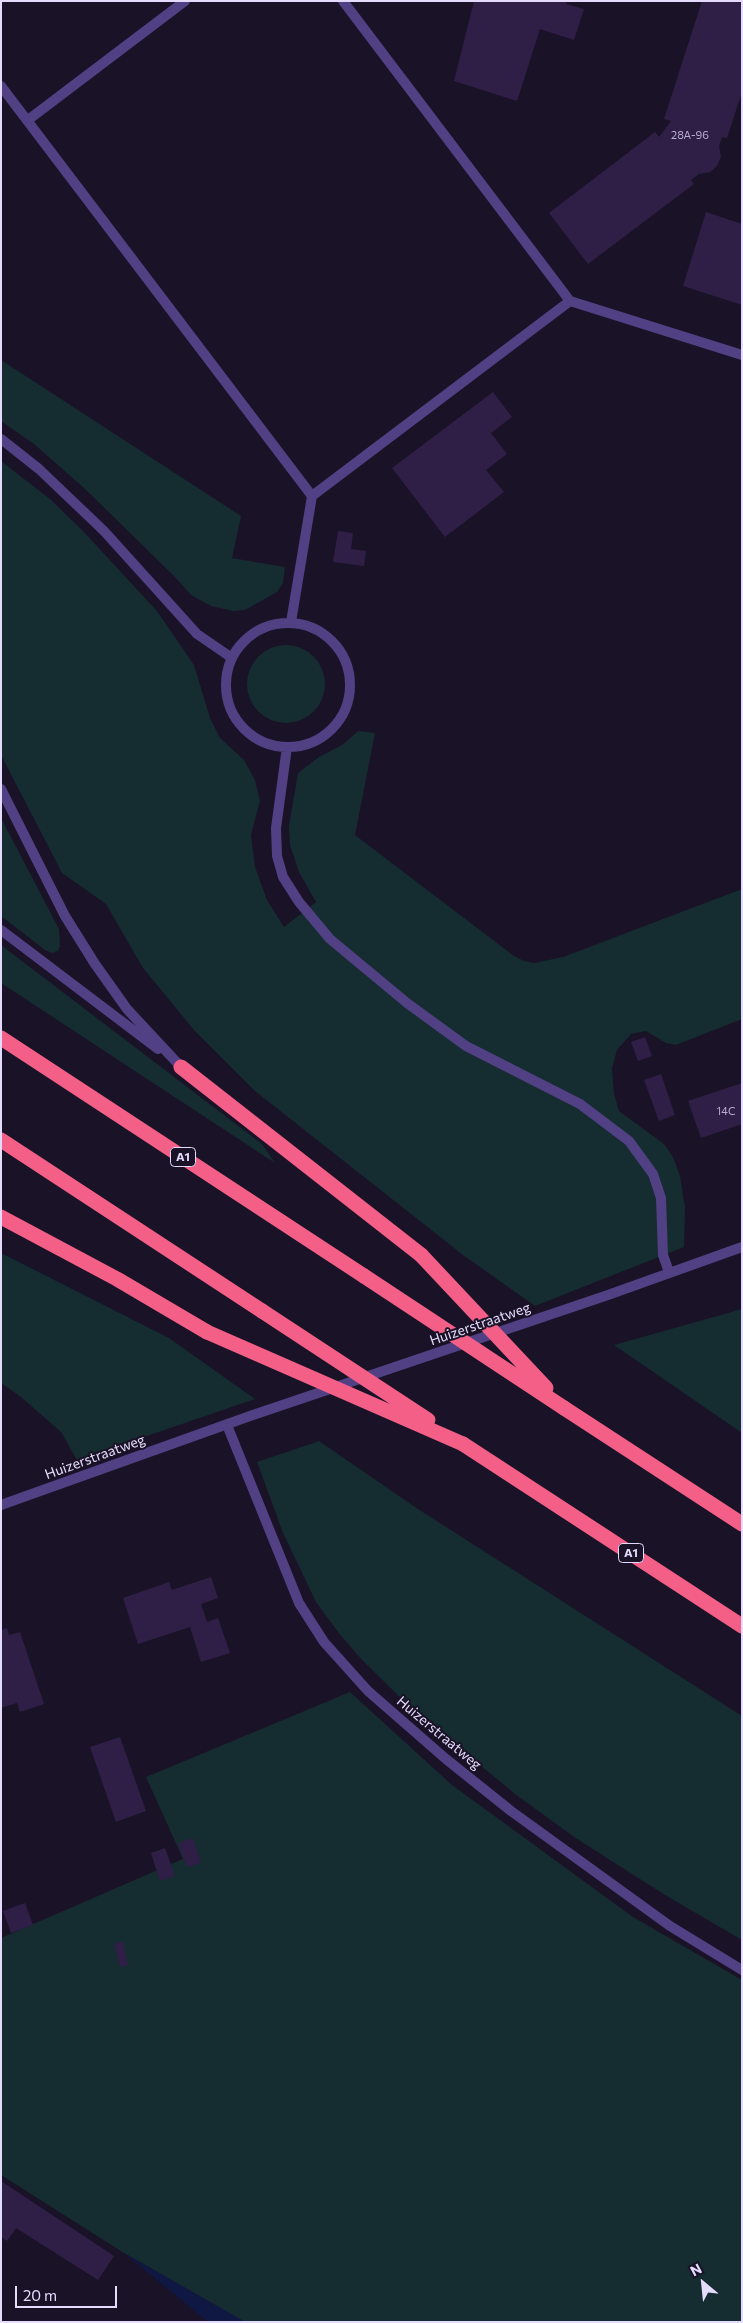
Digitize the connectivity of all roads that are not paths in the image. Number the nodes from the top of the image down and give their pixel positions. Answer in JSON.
{"nodes":[{"id":1,"x":185,"y":1,"type":"edge"},
{"id":2,"x":343,"y":1,"type":"edge"},
{"id":3,"x":1,"y":86,"type":"edge"},
{"id":4,"x":28,"y":120,"type":"junction"},
{"id":5,"x":570,"y":301,"type":"junction"},
{"id":6,"x":742,"y":355,"type":"edge"},
{"id":7,"x":1,"y":439,"type":"edge"},
{"id":8,"x":312,"y":496,"type":"junction"},
{"id":9,"x":291,"y":622,"type":"junction"},
{"id":10,"x":232,"y":658,"type":"junction"},
{"id":11,"x":287,"y":747,"type":"junction"},
{"id":12,"x":1,"y":789,"type":"edge"},
{"id":13,"x":1,"y":930,"type":"edge"},
{"id":14,"x":1,"y":1038,"type":"edge"},
{"id":15,"x":181,"y":1067,"type":"junction"},
{"id":16,"x":1,"y":1140,"type":"edge"},
{"id":17,"x":1,"y":1217,"type":"edge"},
{"id":18,"x":742,"y":1247,"type":"edge"},
{"id":19,"x":669,"y":1272,"type":"junction"},
{"id":20,"x":564,"y":1408,"type":"junction"},
{"id":21,"x":227,"y":1425,"type":"junction"},
{"id":22,"x":463,"y":1444,"type":"junction"},
{"id":23,"x":1,"y":1505,"type":"edge"},
{"id":24,"x":742,"y":1524,"type":"edge"},
{"id":25,"x":742,"y":1626,"type":"edge"},
{"id":26,"x":742,"y":1970,"type":"edge"}],
"edges":[{"from":1,"to":4,"type":"street"},
{"from":2,"to":5,"type":"street"},
{"from":3,"to":4,"type":"street"},
{"from":4,"to":8,"type":"street"},
{"from":5,"to":6,"type":"street"},
{"from":5,"to":8,"type":"street"},
{"from":7,"to":10,"type":"street"},
{"from":8,"to":9,"type":"street"},
{"from":9,"to":10,"type":"street"},
{"from":9,"to":11,"type":"street"},
{"from":10,"to":11,"type":"street"},
{"from":11,"to":19,"type":"street"},
{"from":12,"to":15,"type":"street","number":"A1"},
{"from":13,"to":15,"type":"street","number":"A1"},
{"from":14,"to":20,"type":"highway","number":"A1","bridge":true},
{"from":15,"to":20,"type":"highway","number":"A1","bridge":true},
{"from":16,"to":22,"type":"highway","number":"A1","bridge":true},
{"from":17,"to":22,"type":"highway","number":"A1","bridge":true},
{"from":18,"to":19,"type":"street","name":"Huizerstraatweg"},
{"from":19,"to":21,"type":"street","name":"Huizerstraatweg"},
{"from":20,"to":24,"type":"highway","number":"A1"},
{"from":21,"to":23,"type":"street","name":"Huizerstraatweg"},
{"from":21,"to":26,"type":"street","name":"Huizerstraatweg"},
{"from":22,"to":25,"type":"highway","number":"A1"}]}
